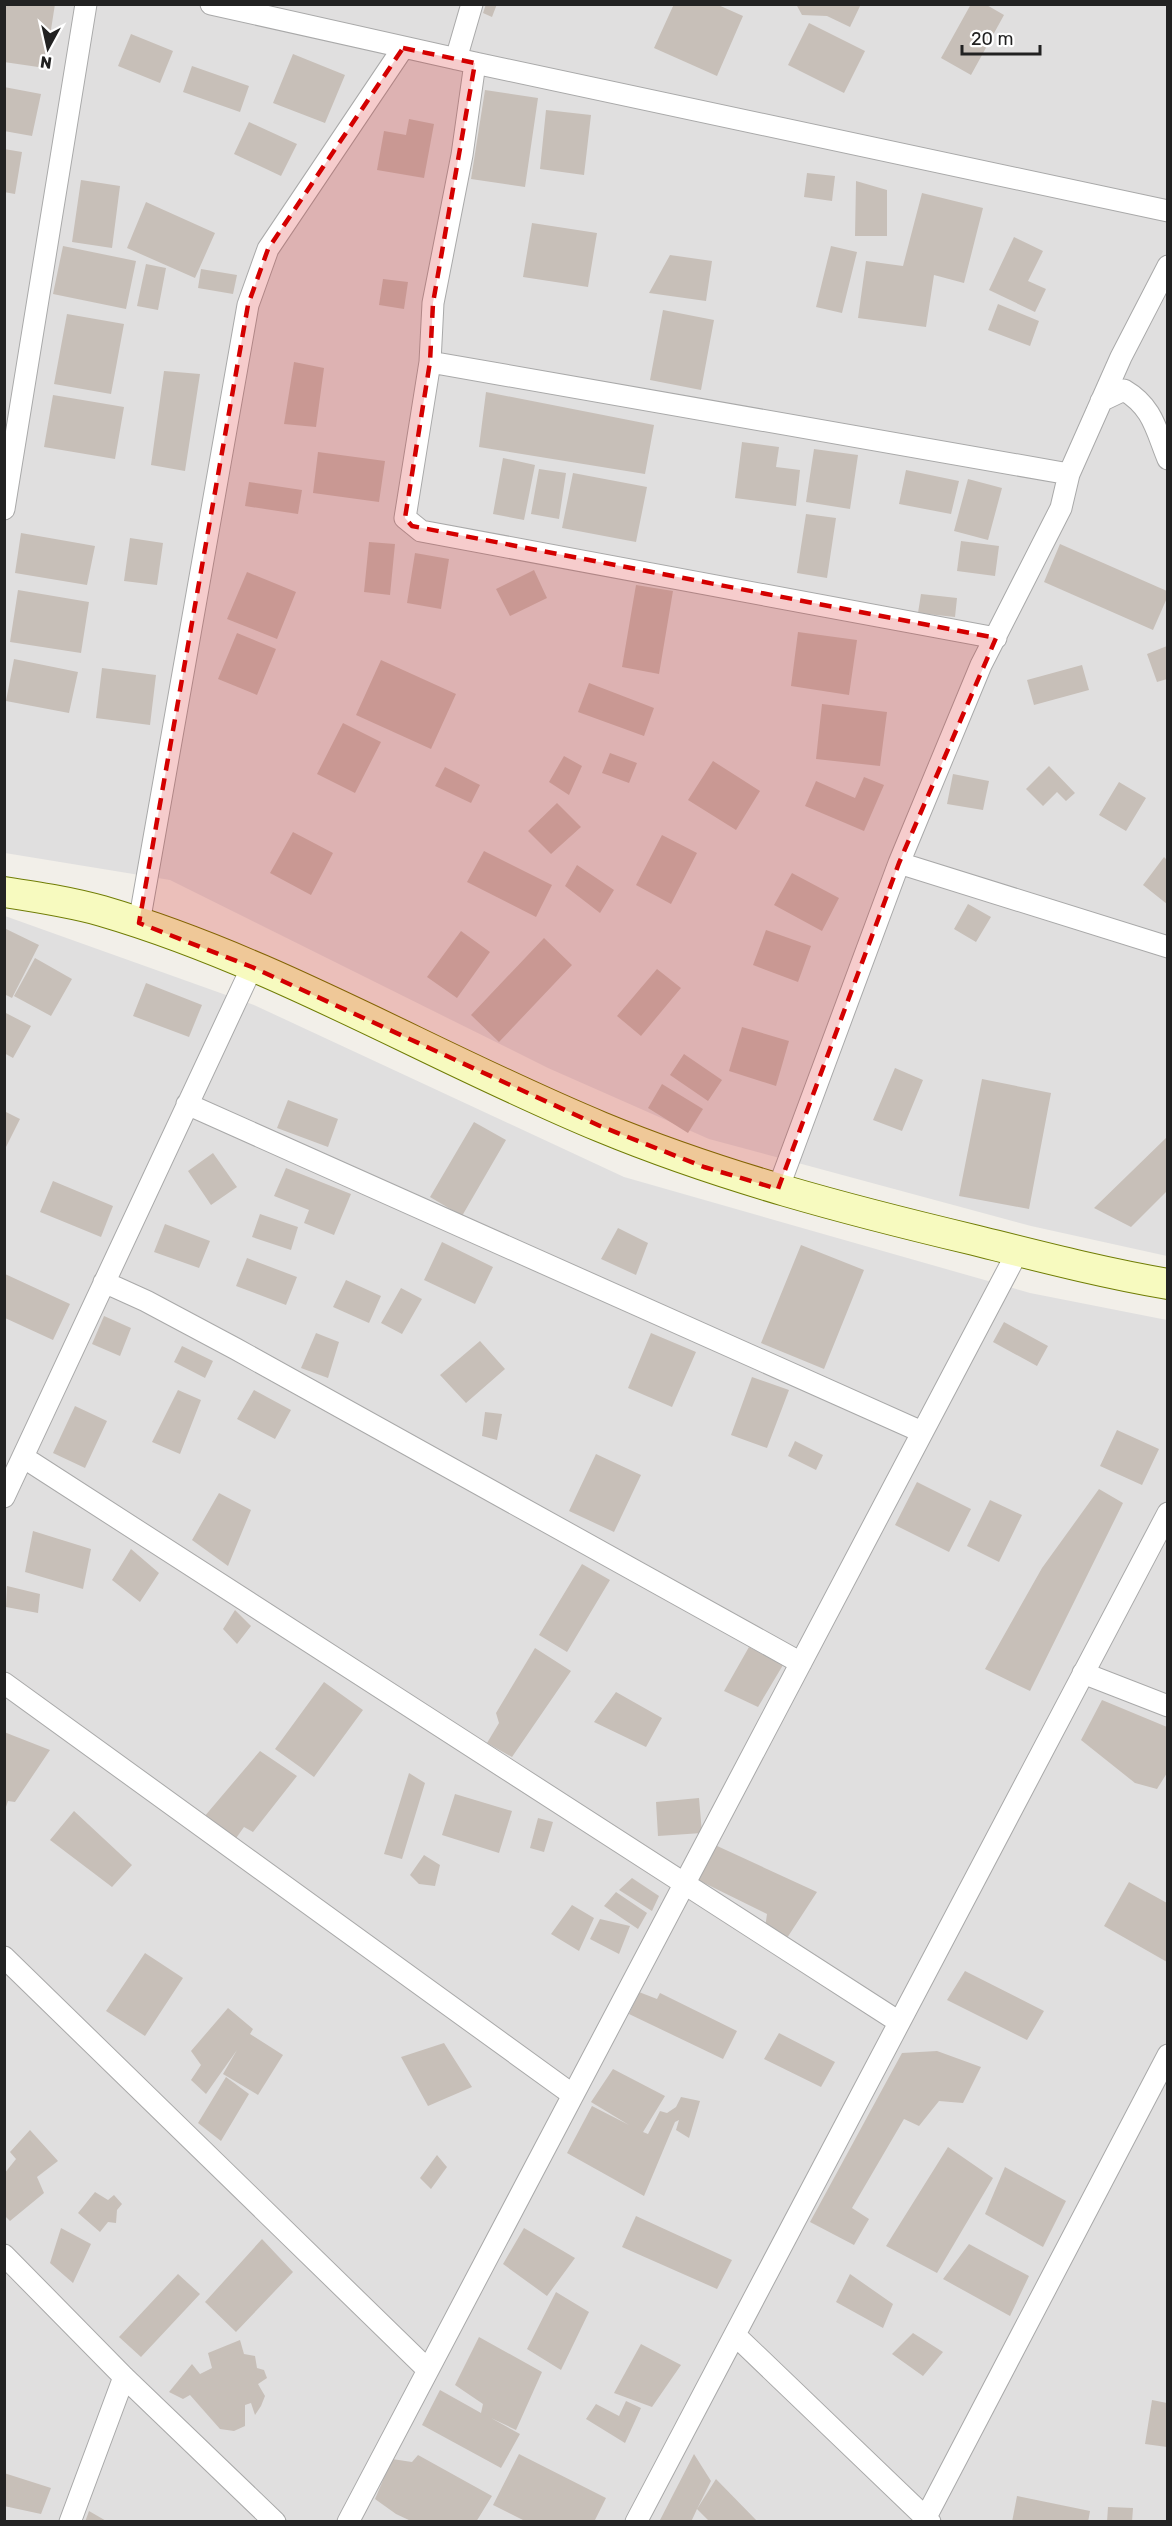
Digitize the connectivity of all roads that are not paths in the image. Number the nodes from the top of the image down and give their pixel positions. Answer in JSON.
{"nodes":[{"id":1,"x":86,"y":4,"type":"edge"},
{"id":2,"x":211,"y":4,"type":"edge"},
{"id":3,"x":472,"y":4,"type":"edge"},
{"id":4,"x":404,"y":48,"type":"junction"},
{"id":5,"x":466,"y":61,"type":"junction"},
{"id":6,"x":1167,"y":211,"type":"edge"},
{"id":7,"x":1167,"y":266,"type":"edge"},
{"id":8,"x":430,"y":362,"type":"junction"},
{"id":9,"x":1101,"y":401,"type":"junction"},
{"id":10,"x":11,"y":432,"type":"edge"},
{"id":11,"x":1167,"y":459,"type":"edge"},
{"id":12,"x":1069,"y":474,"type":"junction"},
{"id":13,"x":4,"y":509,"type":"edge"},
{"id":14,"x":996,"y":638,"type":"junction"},
{"id":15,"x":898,"y":863,"type":"junction"},
{"id":16,"x":4,"y":892,"type":"edge"},
{"id":17,"x":139,"y":923,"type":"junction"},
{"id":18,"x":1166,"y":945,"type":"edge"},
{"id":19,"x":252,"y":967,"type":"junction"},
{"id":20,"x":187,"y":1104,"type":"junction"},
{"id":21,"x":778,"y":1189,"type":"junction"},
{"id":22,"x":1018,"y":1251,"type":"junction"},
{"id":23,"x":104,"y":1282,"type":"junction"},
{"id":24,"x":1167,"y":1284,"type":"edge"},
{"id":25,"x":922,"y":1432,"type":"junction"},
{"id":26,"x":23,"y":1457,"type":"junction"},
{"id":27,"x":4,"y":1497,"type":"edge"},
{"id":28,"x":1167,"y":1513,"type":"edge"},
{"id":29,"x":801,"y":1663,"type":"junction"},
{"id":30,"x":1083,"y":1673,"type":"junction"},
{"id":31,"x":4,"y":1683,"type":"edge"},
{"id":32,"x":1167,"y":1706,"type":"edge"},
{"id":33,"x":684,"y":1883,"type":"junction"},
{"id":34,"x":4,"y":1957,"type":"edge"},
{"id":35,"x":899,"y":2022,"type":"junction"},
{"id":36,"x":1167,"y":2055,"type":"edge"},
{"id":37,"x":573,"y":2095,"type":"junction"},
{"id":38,"x":4,"y":2255,"type":"edge"},
{"id":39,"x":735,"y":2335,"type":"junction"},
{"id":40,"x":428,"y":2370,"type":"junction"},
{"id":41,"x":124,"y":2377,"type":"junction"},
{"id":42,"x":928,"y":2519,"type":"edge"},
{"id":43,"x":70,"y":2522,"type":"edge"},
{"id":44,"x":275,"y":2522,"type":"edge"},
{"id":45,"x":348,"y":2522,"type":"edge"},
{"id":46,"x":636,"y":2522,"type":"edge"}],
"edges":[{"from":1,"to":10,"type":"street"},
{"from":2,"to":4,"type":"street"},
{"from":3,"to":5,"type":"street"},
{"from":4,"to":5,"type":"street"},
{"from":4,"to":17,"type":"street"},
{"from":5,"to":6,"type":"street"},
{"from":5,"to":8,"type":"street"},
{"from":7,"to":9,"type":"street"},
{"from":8,"to":12,"type":"street"},
{"from":8,"to":14,"type":"street"},
{"from":9,"to":11,"type":"street"},
{"from":9,"to":12,"type":"street"},
{"from":10,"to":13,"type":"street"},
{"from":12,"to":14,"type":"street"},
{"from":14,"to":15,"type":"street"},
{"from":15,"to":18,"type":"street"},
{"from":15,"to":21,"type":"street"},
{"from":16,"to":17,"type":"main road"},
{"from":17,"to":19,"type":"main road"},
{"from":19,"to":20,"type":"street"},
{"from":19,"to":21,"type":"main road"},
{"from":20,"to":23,"type":"street"},
{"from":20,"to":25,"type":"street"},
{"from":21,"to":22,"type":"main road"},
{"from":22,"to":24,"type":"main road"},
{"from":22,"to":25,"type":"street"},
{"from":23,"to":26,"type":"street"},
{"from":23,"to":29,"type":"street"},
{"from":25,"to":29,"type":"street"},
{"from":26,"to":27,"type":"street"},
{"from":26,"to":33,"type":"street"},
{"from":28,"to":30,"type":"street"},
{"from":29,"to":33,"type":"street"},
{"from":30,"to":32,"type":"street"},
{"from":30,"to":35,"type":"street"},
{"from":31,"to":37,"type":"street"},
{"from":33,"to":35,"type":"street"},
{"from":33,"to":37,"type":"street"},
{"from":34,"to":40,"type":"street"},
{"from":35,"to":39,"type":"street"},
{"from":36,"to":42,"type":"street"},
{"from":37,"to":40,"type":"street"},
{"from":38,"to":41,"type":"street"},
{"from":39,"to":42,"type":"street"},
{"from":39,"to":46,"type":"street"},
{"from":40,"to":45,"type":"street"},
{"from":41,"to":43,"type":"street"},
{"from":41,"to":44,"type":"street"}]}
